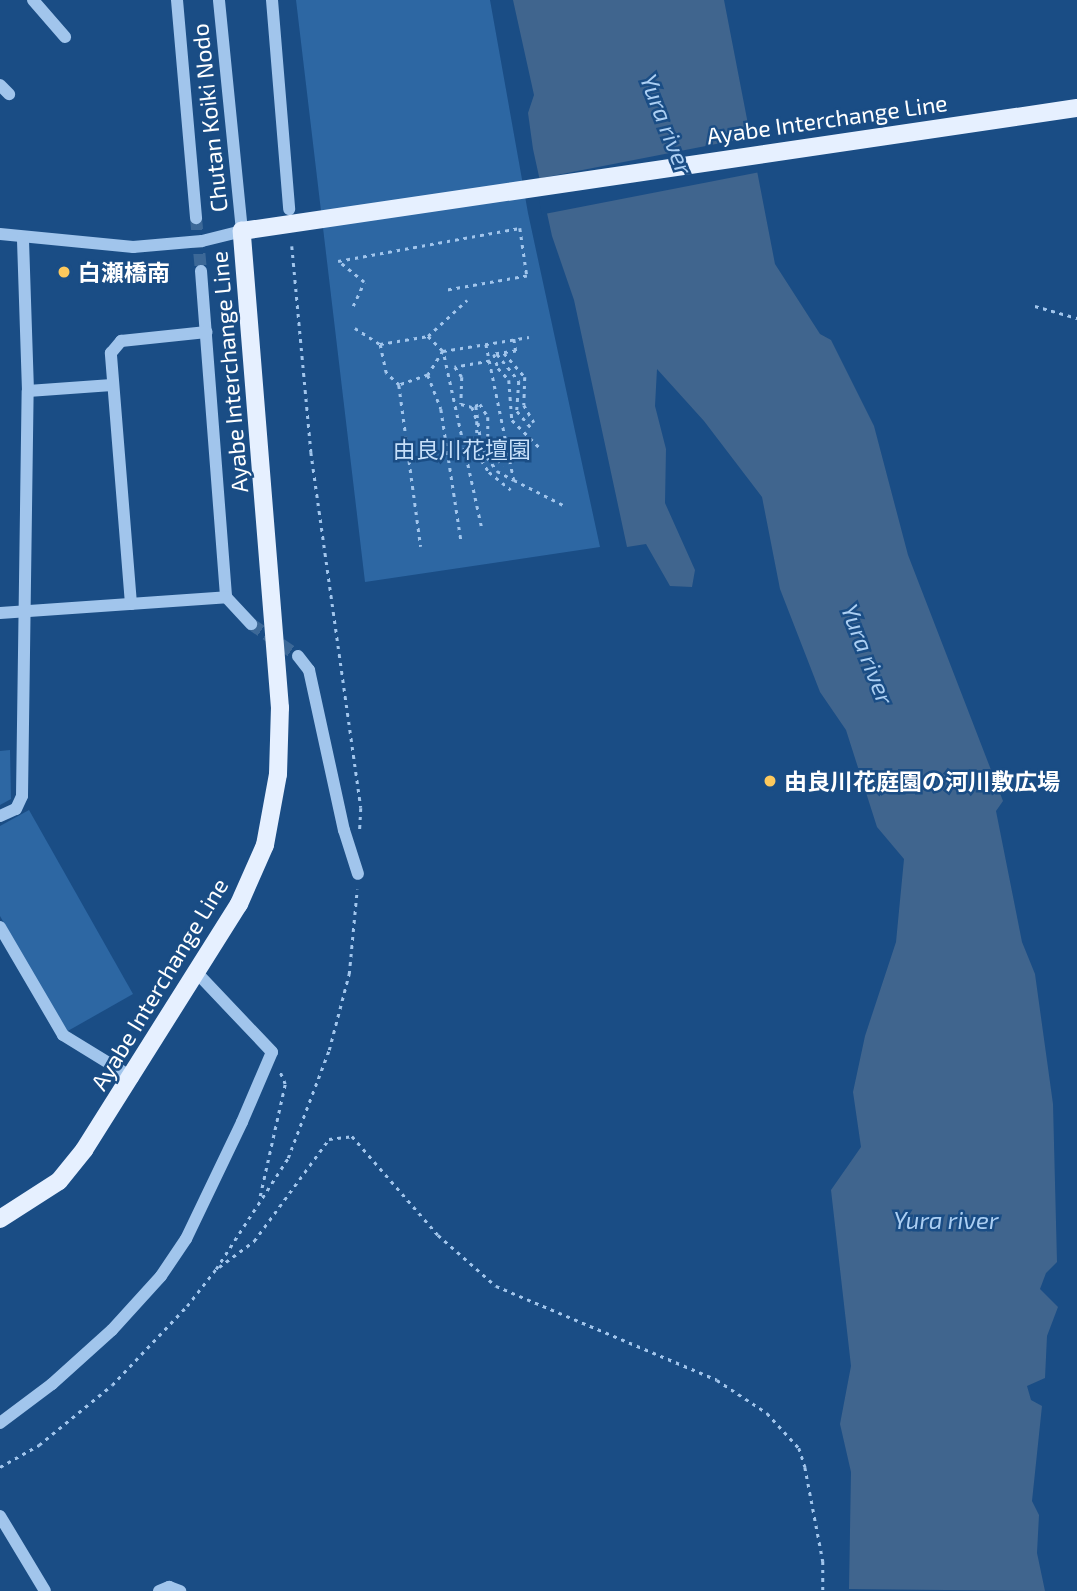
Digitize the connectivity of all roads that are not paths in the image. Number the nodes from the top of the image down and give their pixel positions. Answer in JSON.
{"nodes":[{"id":1,"x":33,"y":0,"type":"edge"},
{"id":2,"x":177,"y":0,"type":"edge"},
{"id":3,"x":219,"y":0,"type":"edge"},
{"id":4,"x":272,"y":0,"type":"edge"},
{"id":5,"x":65,"y":37,"type":"dead end"},
{"id":6,"x":1077,"y":108,"type":"edge"},
{"id":7,"x":289,"y":209,"type":"dead end"},
{"id":8,"x":196,"y":218,"type":"tunnel mouth"},
{"id":9,"x":242,"y":231,"type":"junction"},
{"id":10,"x":0,"y":234,"type":"edge"},
{"id":11,"x":23,"y":238,"type":"junction"},
{"id":12,"x":201,"y":271,"type":"tunnel mouth"},
{"id":13,"x":206,"y":332,"type":"junction"},
{"id":14,"x":112,"y":385,"type":"junction"},
{"id":15,"x":28,"y":391,"type":"junction"},
{"id":16,"x":226,"y":597,"type":"junction"},
{"id":17,"x":131,"y":604,"type":"junction"},
{"id":18,"x":22,"y":611,"type":"junction"},
{"id":19,"x":0,"y":614,"type":"edge"},
{"id":20,"x":251,"y":624,"type":"tunnel mouth"},
{"id":21,"x":298,"y":656,"type":"tunnel mouth"},
{"id":22,"x":0,"y":816,"type":"edge"},
{"id":23,"x":358,"y":874,"type":"road end"},
{"id":24,"x":0,"y":927,"type":"edge"},
{"id":25,"x":197,"y":973,"type":"junction"},
{"id":26,"x":133,"y":1078,"type":"junction"},
{"id":27,"x":0,"y":1219,"type":"edge"},
{"id":28,"x":0,"y":1423,"type":"edge"},
{"id":29,"x":0,"y":1516,"type":"edge"},
{"id":30,"x":45,"y":1591,"type":"edge"},
{"id":31,"x":159,"y":1591,"type":"edge"},
{"id":32,"x":180,"y":1591,"type":"edge"}],
"edges":[{"from":1,"to":5,"type":"street"},
{"from":2,"to":8,"type":"street"},
{"from":3,"to":9,"type":"street","name":"Chutan Koiki Nodo"},
{"from":4,"to":7,"type":"street"},
{"from":6,"to":9,"type":"main road","name":"Ayabe Interchange Line"},
{"from":9,"to":11,"type":"street"},
{"from":9,"to":25,"type":"main road","name":"Ayabe Interchange Line"},
{"from":10,"to":11,"type":"street"},
{"from":11,"to":15,"type":"street"},
{"from":12,"to":13,"type":"street"},
{"from":13,"to":14,"type":"street"},
{"from":13,"to":16,"type":"street"},
{"from":14,"to":15,"type":"street"},
{"from":14,"to":17,"type":"street"},
{"from":15,"to":18,"type":"street"},
{"from":16,"to":17,"type":"street"},
{"from":16,"to":20,"type":"street"},
{"from":17,"to":18,"type":"street"},
{"from":18,"to":19,"type":"street"},
{"from":18,"to":22,"type":"street"},
{"from":21,"to":23,"type":"street"},
{"from":24,"to":26,"type":"street"},
{"from":25,"to":26,"type":"main road","name":"Ayabe Interchange Line"},
{"from":25,"to":28,"type":"street"},
{"from":26,"to":27,"type":"main road","name":"Ayabe Interchange Line"},
{"from":29,"to":30,"type":"street"},
{"from":31,"to":32,"type":"street"}]}
